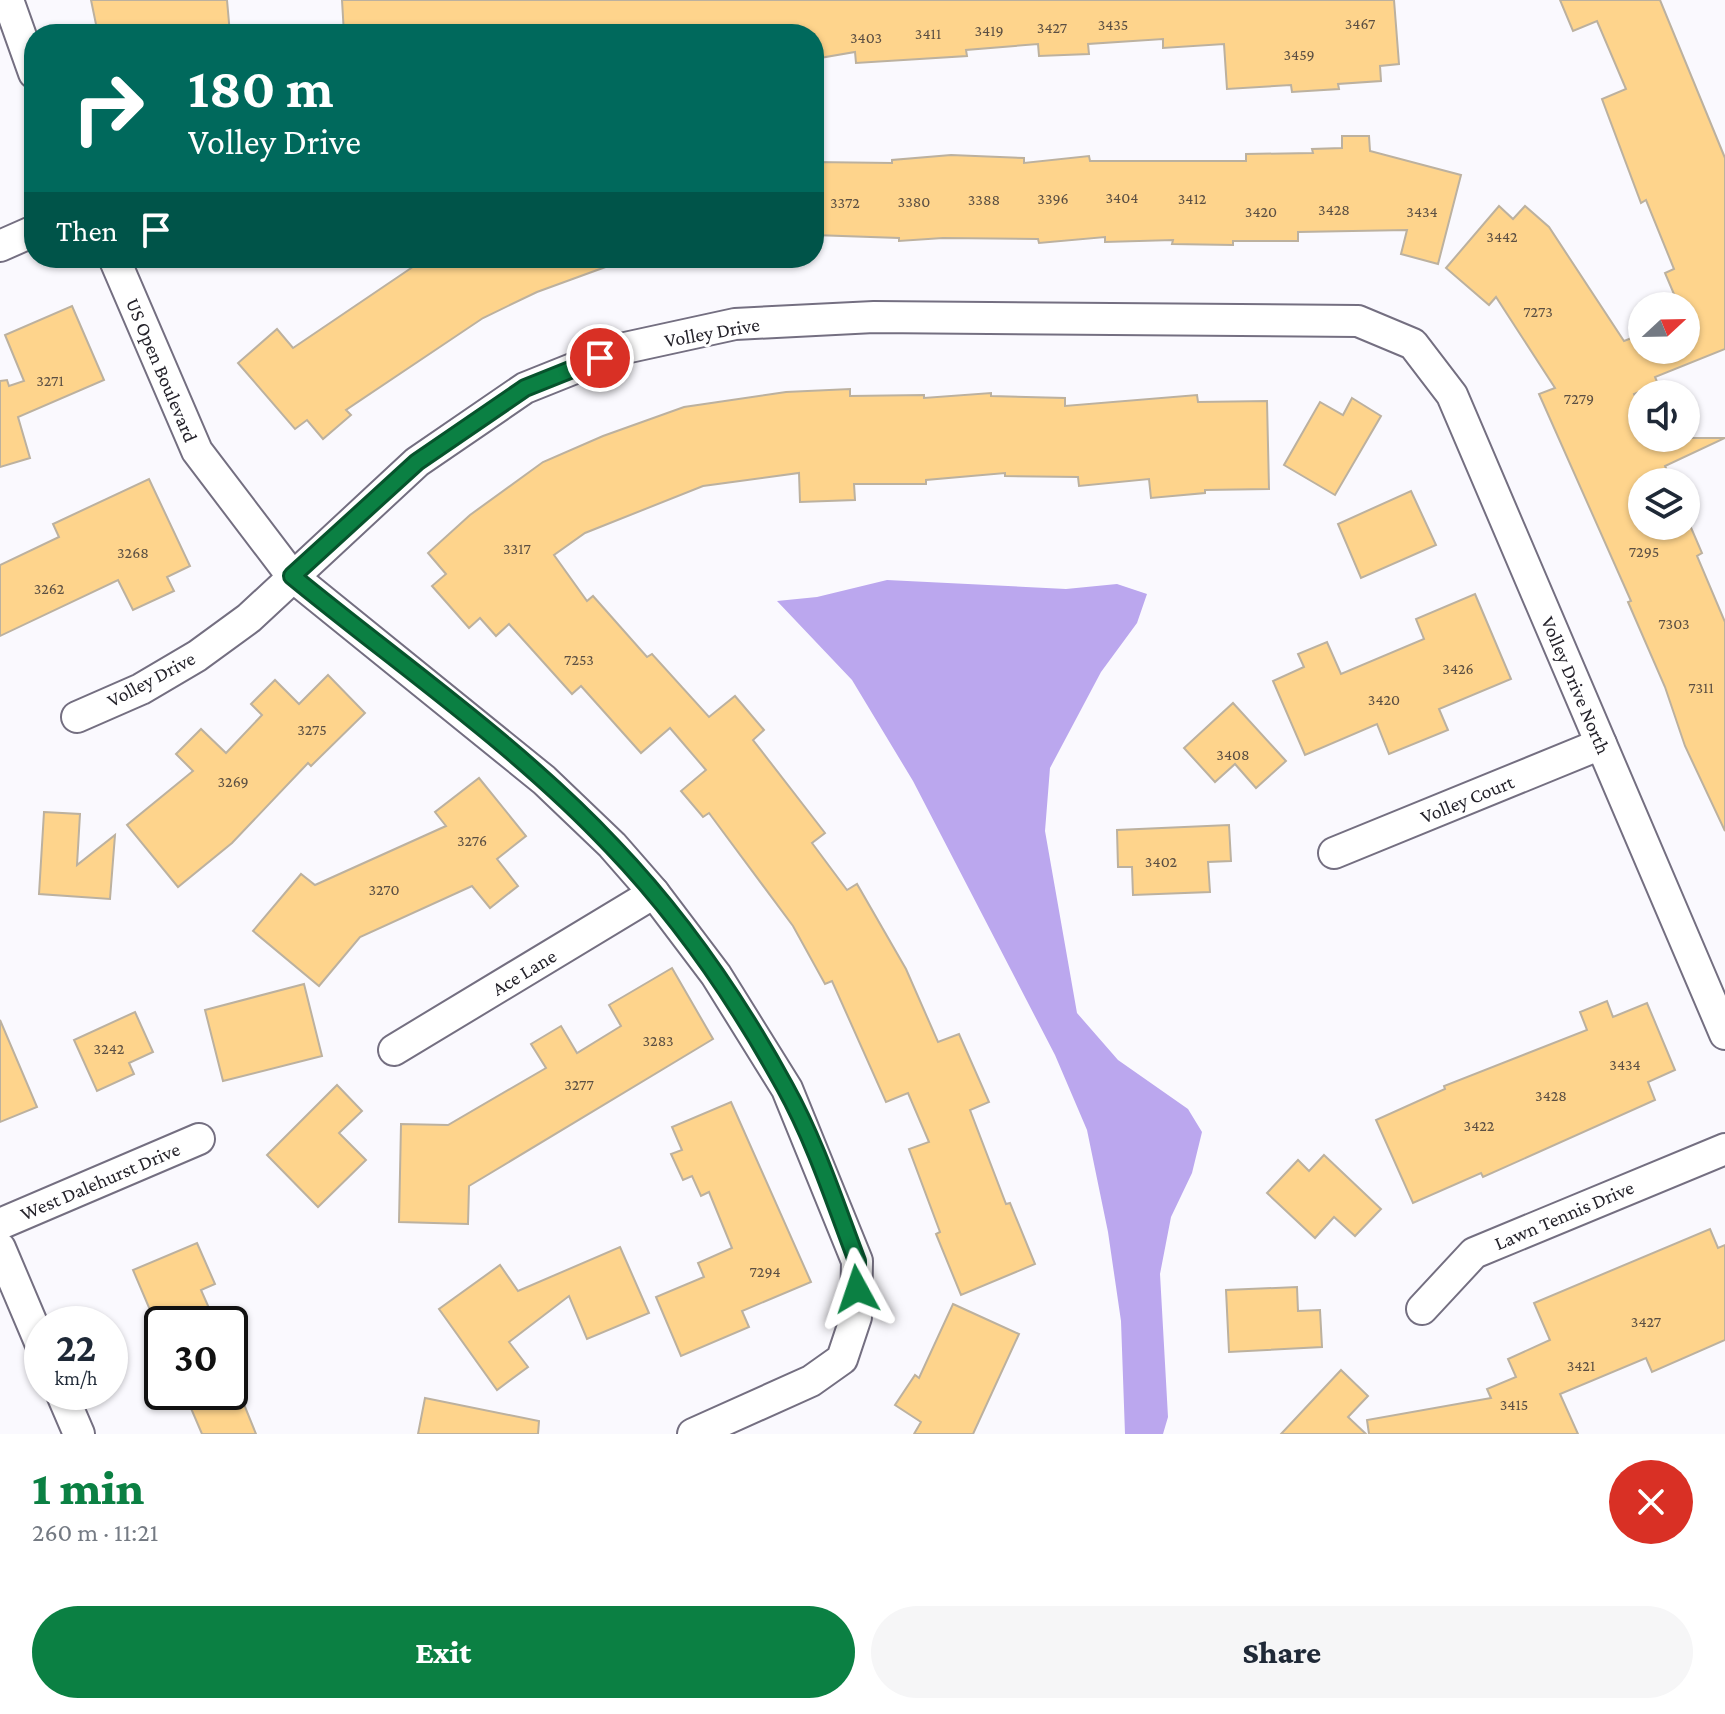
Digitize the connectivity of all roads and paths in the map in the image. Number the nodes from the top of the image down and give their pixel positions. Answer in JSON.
{"nodes":[{"id":1,"x":8,"y":0,"type":"edge"},
{"id":2,"x":24,"y":45,"type":"edge"},
{"id":3,"x":24,"y":235,"type":"edge"},
{"id":4,"x":0,"y":246,"type":"edge"},
{"id":5,"x":118,"y":268,"type":"edge"},
{"id":6,"x":1413,"y":344,"type":"joint"},
{"id":7,"x":292,"y":576,"type":"junction"},
{"id":8,"x":77,"y":717,"type":"dead end"},
{"id":9,"x":1601,"y":744,"type":"junction"},
{"id":10,"x":1334,"y":853,"type":"dead end"},
{"id":11,"x":654,"y":893,"type":"junction"},
{"id":12,"x":1725,"y":1034,"type":"edge"},
{"id":13,"x":394,"y":1050,"type":"dead end"},
{"id":14,"x":199,"y":1139,"type":"dead end"},
{"id":15,"x":1725,"y":1149,"type":"edge"},
{"id":16,"x":0,"y":1224,"type":"edge"},
{"id":17,"x":0,"y":1248,"type":"edge"},
{"id":18,"x":25,"y":1306,"type":"edge"},
{"id":19,"x":1422,"y":1309,"type":"dead end"},
{"id":20,"x":69,"y":1410,"type":"edge"},
{"id":21,"x":79,"y":1434,"type":"edge"},
{"id":22,"x":693,"y":1434,"type":"edge"}],
"edges":[{"from":1,"to":2,"type":"street"},
{"from":3,"to":4,"type":"street"},
{"from":5,"to":7,"type":"street","name":"US Open Boulevard"},
{"from":6,"to":7,"type":"street","name":"Volley Drive"},
{"from":6,"to":9,"type":"street","name":"Volley Drive North"},
{"from":7,"to":8,"type":"street","name":"Volley Drive"},
{"from":7,"to":11,"type":"street","name":"US Open Boulevard"},
{"from":9,"to":10,"type":"street","name":"Volley Court"},
{"from":9,"to":12,"type":"street","name":"Volley Drive North"},
{"from":11,"to":13,"type":"street","name":"Ace Lane"},
{"from":11,"to":22,"type":"street","name":"US Open Boulevard"},
{"from":14,"to":16,"type":"street","name":"West Dalehurst Drive"},
{"from":15,"to":19,"type":"street","name":"Lawn Tennis Drive"},
{"from":17,"to":18,"type":"street"},
{"from":20,"to":21,"type":"street"}]}
